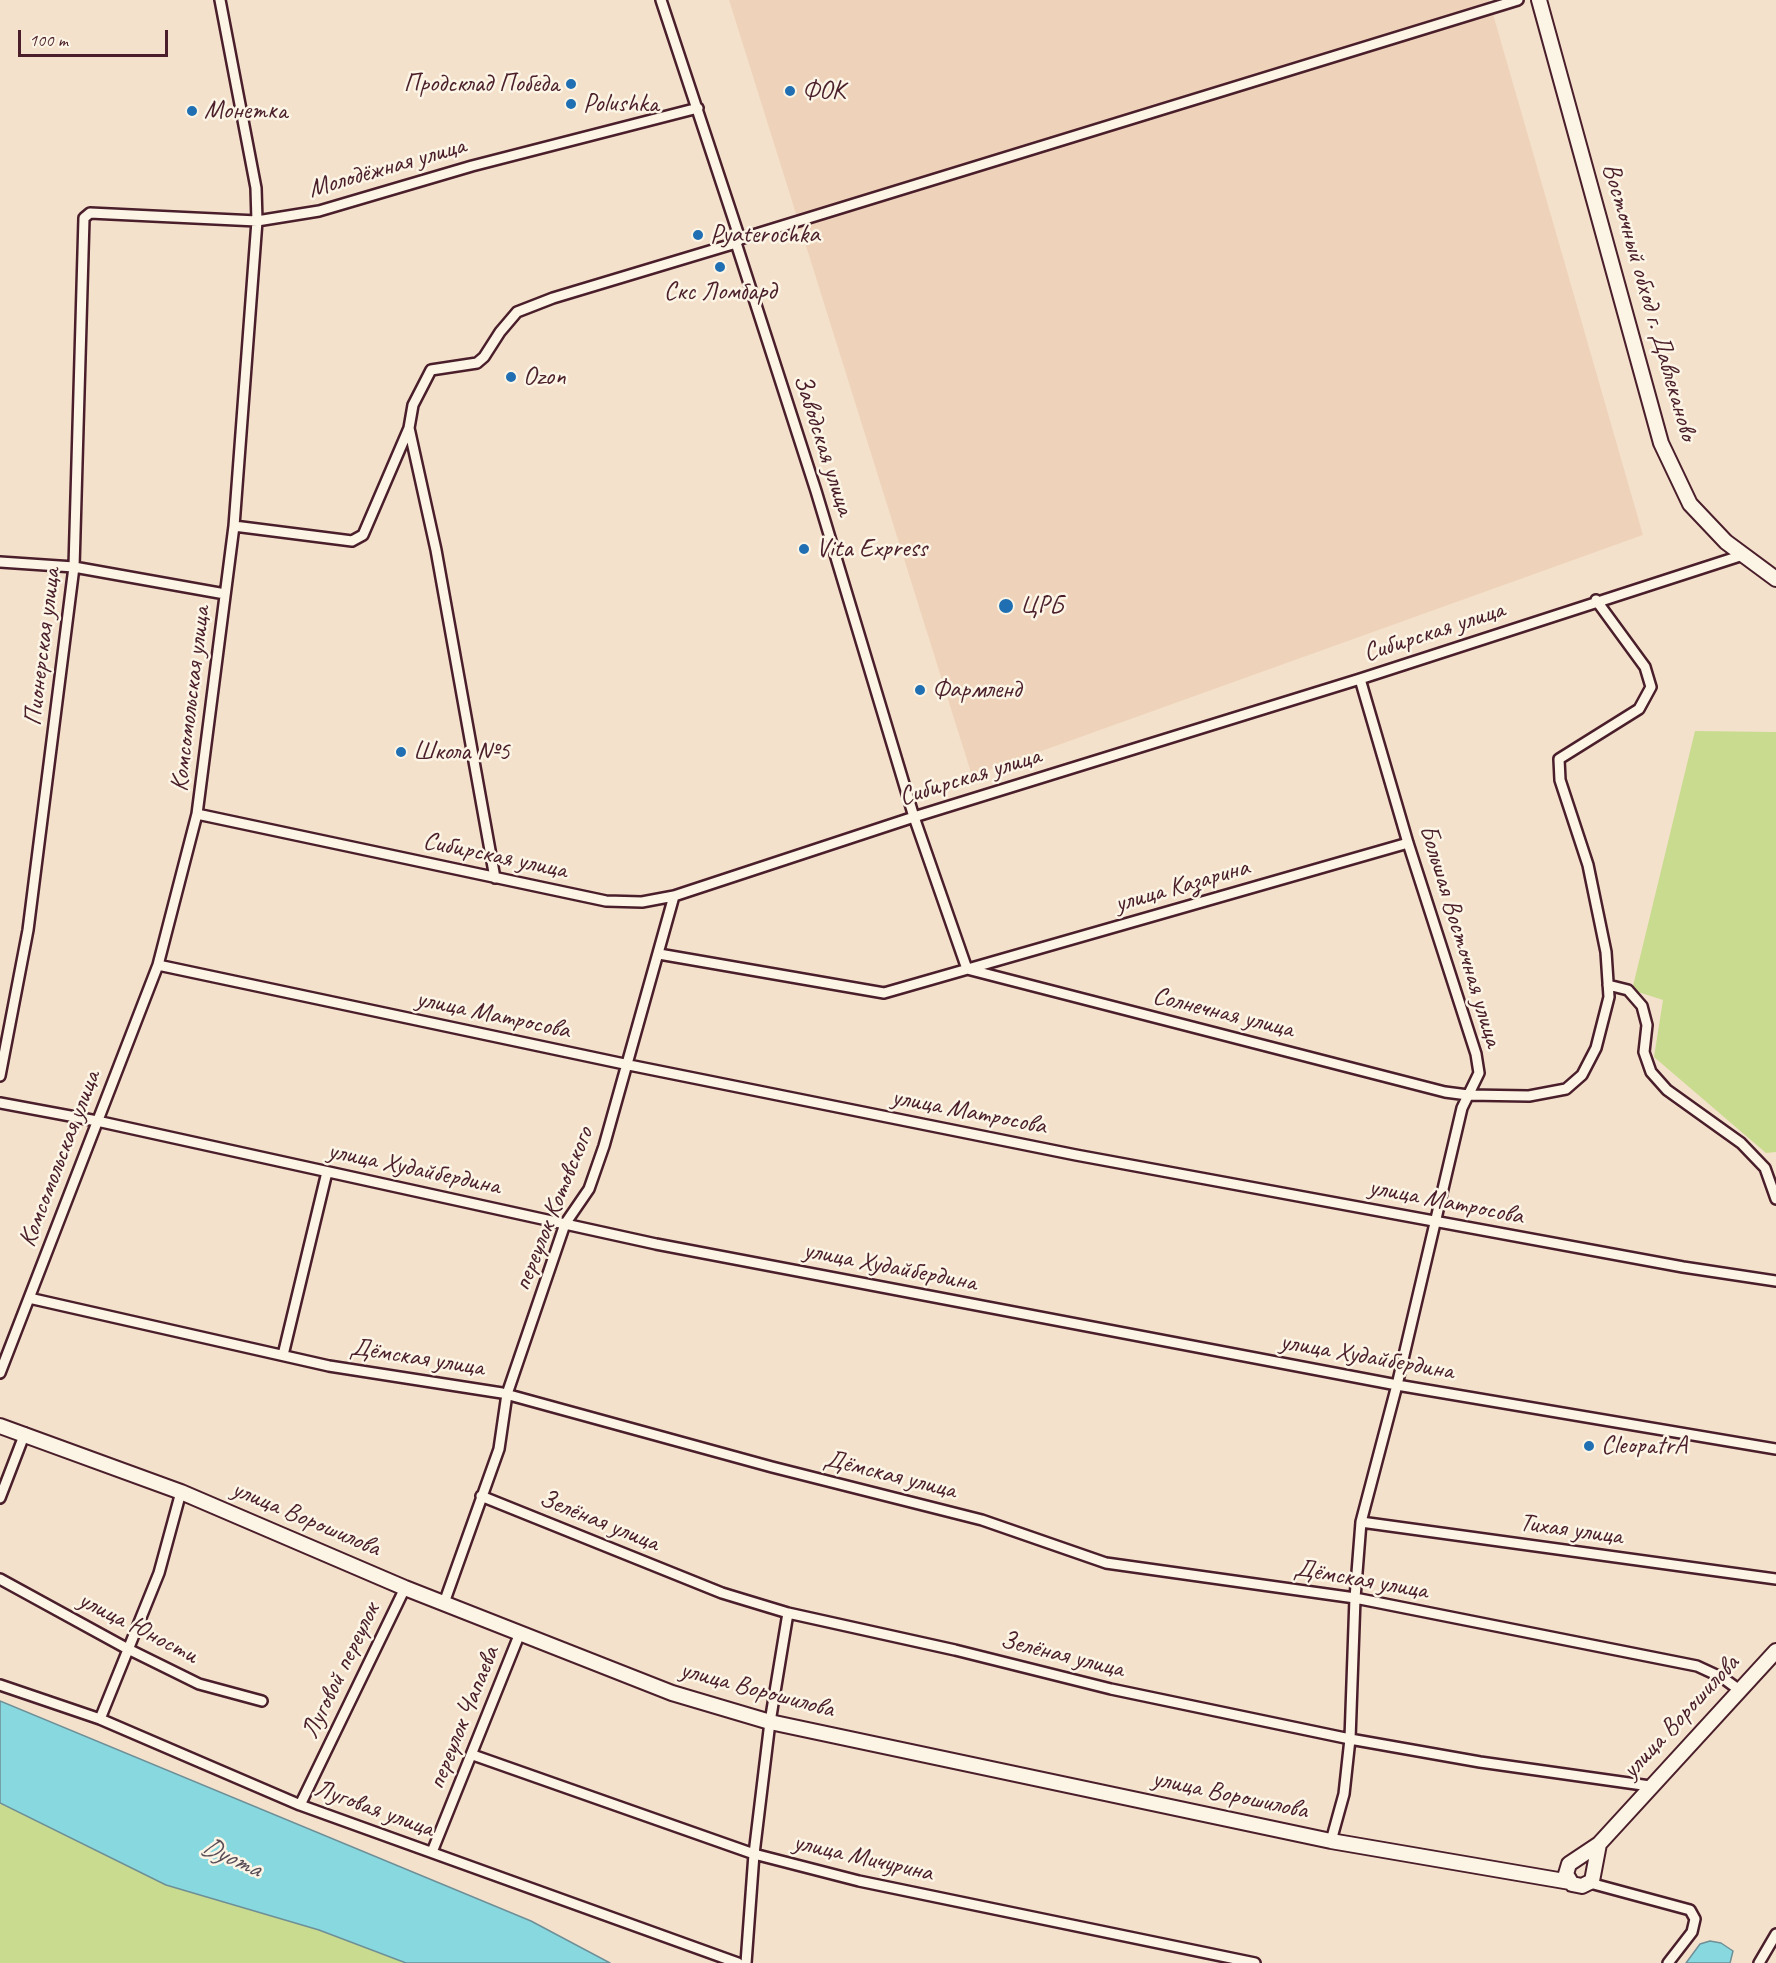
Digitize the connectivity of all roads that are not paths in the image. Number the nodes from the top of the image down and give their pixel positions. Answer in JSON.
{"nodes":[{"id":1,"x":220,"y":0,"type":"edge"},
{"id":2,"x":661,"y":0,"type":"edge"},
{"id":3,"x":1518,"y":0,"type":"edge"},
{"id":4,"x":1539,"y":0,"type":"edge"},
{"id":5,"x":698,"y":108,"type":"junction"},
{"id":6,"x":84,"y":218,"type":"joint"},
{"id":7,"x":257,"y":221,"type":"junction"},
{"id":8,"x":738,"y":241,"type":"junction"},
{"id":9,"x":409,"y":428,"type":"junction"},
{"id":10,"x":234,"y":526,"type":"junction"},
{"id":11,"x":1743,"y":555,"type":"junction"},
{"id":12,"x":0,"y":562,"type":"edge"},
{"id":13,"x":74,"y":567,"type":"junction"},
{"id":14,"x":1776,"y":579,"type":"edge"},
{"id":15,"x":225,"y":594,"type":"junction"},
{"id":16,"x":1596,"y":600,"type":"junction"},
{"id":17,"x":1360,"y":679,"type":"junction"},
{"id":18,"x":197,"y":814,"type":"junction"},
{"id":19,"x":914,"y":817,"type":"junction"},
{"id":20,"x":1408,"y":843,"type":"junction"},
{"id":21,"x":495,"y":878,"type":"junction"},
{"id":22,"x":674,"y":896,"type":"junction"},
{"id":23,"x":659,"y":954,"type":"junction"},
{"id":24,"x":158,"y":965,"type":"junction"},
{"id":25,"x":967,"y":969,"type":"junction"},
{"id":26,"x":1608,"y":985,"type":"junction"},
{"id":27,"x":629,"y":1065,"type":"junction"},
{"id":28,"x":0,"y":1076,"type":"edge"},
{"id":29,"x":1468,"y":1095,"type":"junction"},
{"id":30,"x":0,"y":1103,"type":"edge"},
{"id":31,"x":97,"y":1121,"type":"junction"},
{"id":32,"x":327,"y":1172,"type":"junction"},
{"id":33,"x":1776,"y":1199,"type":"edge"},
{"id":34,"x":1436,"y":1221,"type":"junction"},
{"id":35,"x":565,"y":1224,"type":"junction"},
{"id":36,"x":1776,"y":1281,"type":"edge"},
{"id":37,"x":29,"y":1298,"type":"junction"},
{"id":38,"x":283,"y":1355,"type":"junction"},
{"id":39,"x":0,"y":1373,"type":"edge"},
{"id":40,"x":1397,"y":1385,"type":"junction"},
{"id":41,"x":507,"y":1394,"type":"junction"},
{"id":42,"x":0,"y":1426,"type":"edge"},
{"id":43,"x":25,"y":1433,"type":"junction"},
{"id":44,"x":1776,"y":1449,"type":"edge"},
{"id":45,"x":181,"y":1492,"type":"junction"},
{"id":46,"x":481,"y":1496,"type":"junction"},
{"id":47,"x":0,"y":1498,"type":"edge"},
{"id":48,"x":1361,"y":1522,"type":"junction"},
{"id":49,"x":0,"y":1579,"type":"edge"},
{"id":50,"x":1776,"y":1579,"type":"edge"},
{"id":51,"x":405,"y":1588,"type":"junction"},
{"id":52,"x":1355,"y":1598,"type":"junction"},
{"id":53,"x":444,"y":1603,"type":"junction"},
{"id":54,"x":788,"y":1613,"type":"junction"},
{"id":55,"x":520,"y":1633,"type":"junction"},
{"id":56,"x":126,"y":1648,"type":"junction"},
{"id":57,"x":1776,"y":1651,"type":"edge"},
{"id":58,"x":0,"y":1685,"type":"edge"},
{"id":59,"x":1738,"y":1689,"type":"junction"},
{"id":60,"x":262,"y":1701,"type":"dead end"},
{"id":61,"x":100,"y":1719,"type":"junction"},
{"id":62,"x":770,"y":1722,"type":"junction"},
{"id":63,"x":1350,"y":1739,"type":"junction"},
{"id":64,"x":473,"y":1755,"type":"junction"},
{"id":65,"x":1650,"y":1786,"type":"junction"},
{"id":66,"x":300,"y":1805,"type":"junction"},
{"id":67,"x":1331,"y":1841,"type":"junction"},
{"id":68,"x":1599,"y":1844,"type":"junction"},
{"id":69,"x":432,"y":1852,"type":"junction"},
{"id":70,"x":754,"y":1854,"type":"junction"},
{"id":71,"x":1573,"y":1862,"type":"junction"},
{"id":72,"x":1594,"y":1868,"type":"junction"},
{"id":73,"x":1538,"y":1875,"type":"junction"},
{"id":74,"x":1570,"y":1881,"type":"junction"},
{"id":75,"x":1590,"y":1883,"type":"junction"},
{"id":76,"x":1776,"y":1935,"type":"edge"},
{"id":77,"x":738,"y":1963,"type":"edge"},
{"id":78,"x":746,"y":1963,"type":"edge"},
{"id":79,"x":1255,"y":1963,"type":"edge"},
{"id":80,"x":1668,"y":1963,"type":"edge"},
{"id":81,"x":1759,"y":1963,"type":"edge"}],
"edges":[{"from":1,"to":7,"type":"street","name":"Комсомольская улица"},
{"from":2,"to":5,"type":"street","name":"Заводская улица"},
{"from":3,"to":8,"type":"street"},
{"from":4,"to":11,"type":"street","name":"Восточный обход г. Давлеканово"},
{"from":5,"to":7,"type":"street","name":"Молодёжная улица"},
{"from":5,"to":8,"type":"street","name":"Заводская улица"},
{"from":6,"to":7,"type":"street","name":"Молодёжная улица"},
{"from":6,"to":13,"type":"street","name":"Пионерская улица"},
{"from":7,"to":10,"type":"street","name":"Комсомольская улица"},
{"from":8,"to":9,"type":"street"},
{"from":8,"to":19,"type":"street","name":"Заводская улица"},
{"from":9,"to":10,"type":"street"},
{"from":9,"to":21,"type":"street"},
{"from":10,"to":15,"type":"street","name":"Комсомольская улица"},
{"from":11,"to":14,"type":"street","name":"Восточный обход г. Давлеканово"},
{"from":11,"to":16,"type":"street","name":"Сибирская улица"},
{"from":12,"to":13,"type":"street"},
{"from":13,"to":15,"type":"street"},
{"from":13,"to":28,"type":"street","name":"Пионерская улица"},
{"from":15,"to":18,"type":"street","name":"Комсомольская улица"},
{"from":16,"to":17,"type":"street","name":"Сибирская улица"},
{"from":16,"to":26,"type":"street","name":"Солнечная улица"},
{"from":17,"to":19,"type":"street","name":"Сибирская улица"},
{"from":17,"to":20,"type":"street","name":"Большая Восточная улица"},
{"from":18,"to":21,"type":"street","name":"Сибирская улица"},
{"from":18,"to":24,"type":"street","name":"Комсомольская улица"},
{"from":19,"to":22,"type":"street","name":"Сибирская улица"},
{"from":19,"to":25,"type":"street","name":"Заводская улица"},
{"from":20,"to":25,"type":"street","name":"улица Казарина"},
{"from":20,"to":29,"type":"street","name":"Большая Восточная улица"},
{"from":21,"to":22,"type":"street","name":"Сибирская улица"},
{"from":22,"to":23,"type":"street","name":"переулок Котовского"},
{"from":23,"to":25,"type":"street","name":"улица Казарина"},
{"from":23,"to":27,"type":"street","name":"переулок Котовского"},
{"from":24,"to":27,"type":"street","name":"улица Матросова"},
{"from":24,"to":31,"type":"street","name":"Комсомольская улица"},
{"from":25,"to":29,"type":"street","name":"Солнечная улица"},
{"from":26,"to":29,"type":"street","name":"Солнечная улица"},
{"from":26,"to":33,"type":"street"},
{"from":27,"to":34,"type":"street","name":"улица Матросова"},
{"from":27,"to":35,"type":"street","name":"переулок Котовского"},
{"from":29,"to":34,"type":"street","name":"Большая Восточная улица"},
{"from":30,"to":31,"type":"street","name":"улица Худайбердина"},
{"from":31,"to":32,"type":"street","name":"улица Худайбердина"},
{"from":31,"to":37,"type":"street","name":"Комсомольская улица"},
{"from":32,"to":35,"type":"street","name":"улица Худайбердина"},
{"from":32,"to":38,"type":"street"},
{"from":34,"to":36,"type":"street","name":"улица Матросова"},
{"from":34,"to":40,"type":"street","name":"Большая Восточная улица"},
{"from":35,"to":40,"type":"street","name":"улица Худайбердина"},
{"from":35,"to":41,"type":"street","name":"переулок Котовского"},
{"from":37,"to":38,"type":"street","name":"Дёмская улица"},
{"from":37,"to":39,"type":"street","name":"Комсомольская улица"},
{"from":38,"to":41,"type":"street","name":"Дёмская улица"},
{"from":40,"to":44,"type":"street","name":"улица Худайбердина"},
{"from":40,"to":48,"type":"street","name":"Большая Восточная улица"},
{"from":41,"to":46,"type":"street","name":"переулок Котовского"},
{"from":41,"to":52,"type":"street","name":"Дёмская улица"},
{"from":42,"to":43,"type":"street","name":"улица Ворошилова"},
{"from":43,"to":45,"type":"street","name":"улица Ворошилова"},
{"from":43,"to":47,"type":"street"},
{"from":45,"to":51,"type":"street","name":"улица Ворошилова"},
{"from":45,"to":56,"type":"street"},
{"from":46,"to":53,"type":"street","name":"переулок Котовского"},
{"from":46,"to":54,"type":"street","name":"Зелёная улица"},
{"from":48,"to":50,"type":"street","name":"Тихая улица"},
{"from":48,"to":52,"type":"street","name":"Большая Восточная улица"},
{"from":49,"to":56,"type":"street","name":"улица Юности"},
{"from":51,"to":53,"type":"street","name":"улица Ворошилова"},
{"from":51,"to":66,"type":"street","name":"Луговой переулок"},
{"from":52,"to":59,"type":"street","name":"Дёмская улица"},
{"from":52,"to":63,"type":"street","name":"Большая Восточная улица"},
{"from":53,"to":55,"type":"street","name":"улица Ворошилова"},
{"from":54,"to":62,"type":"street"},
{"from":54,"to":63,"type":"street","name":"Зелёная улица"},
{"from":55,"to":62,"type":"street","name":"улица Ворошилова"},
{"from":55,"to":64,"type":"street","name":"переулок Чапаева"},
{"from":56,"to":60,"type":"street","name":"улица Юности"},
{"from":56,"to":61,"type":"street"},
{"from":57,"to":59,"type":"street","name":"улица Ворошилова"},
{"from":58,"to":61,"type":"street","name":"Луговая улица"},
{"from":59,"to":65,"type":"street","name":"улица Ворошилова"},
{"from":61,"to":66,"type":"street","name":"Луговая улица"},
{"from":62,"to":67,"type":"street","name":"улица Ворошилова"},
{"from":62,"to":70,"type":"street"},
{"from":63,"to":65,"type":"street","name":"Зелёная улица"},
{"from":63,"to":67,"type":"street","name":"Большая Восточная улица"},
{"from":64,"to":69,"type":"street","name":"переулок Чапаева"},
{"from":64,"to":70,"type":"street","name":"улица Мичурина"},
{"from":65,"to":68,"type":"street","name":"улица Ворошилова"},
{"from":66,"to":69,"type":"street","name":"Луговая улица"},
{"from":67,"to":73,"type":"street","name":"улица Ворошилова"},
{"from":68,"to":71,"type":"street","name":"улица Ворошилова"},
{"from":68,"to":72,"type":"street","name":"улица Ворошилова"},
{"from":69,"to":77,"type":"street","name":"Луговая улица"},
{"from":70,"to":78,"type":"street"},
{"from":70,"to":79,"type":"street","name":"улица Мичурина"},
{"from":71,"to":72,"type":"street"},
{"from":71,"to":73,"type":"street","name":"улица Ворошилова"},
{"from":71,"to":74,"type":"street"},
{"from":72,"to":75,"type":"street"},
{"from":73,"to":74,"type":"street","name":"улица Ворошилова"},
{"from":74,"to":75,"type":"street"},
{"from":75,"to":80,"type":"street"},
{"from":76,"to":81,"type":"street"}]}
